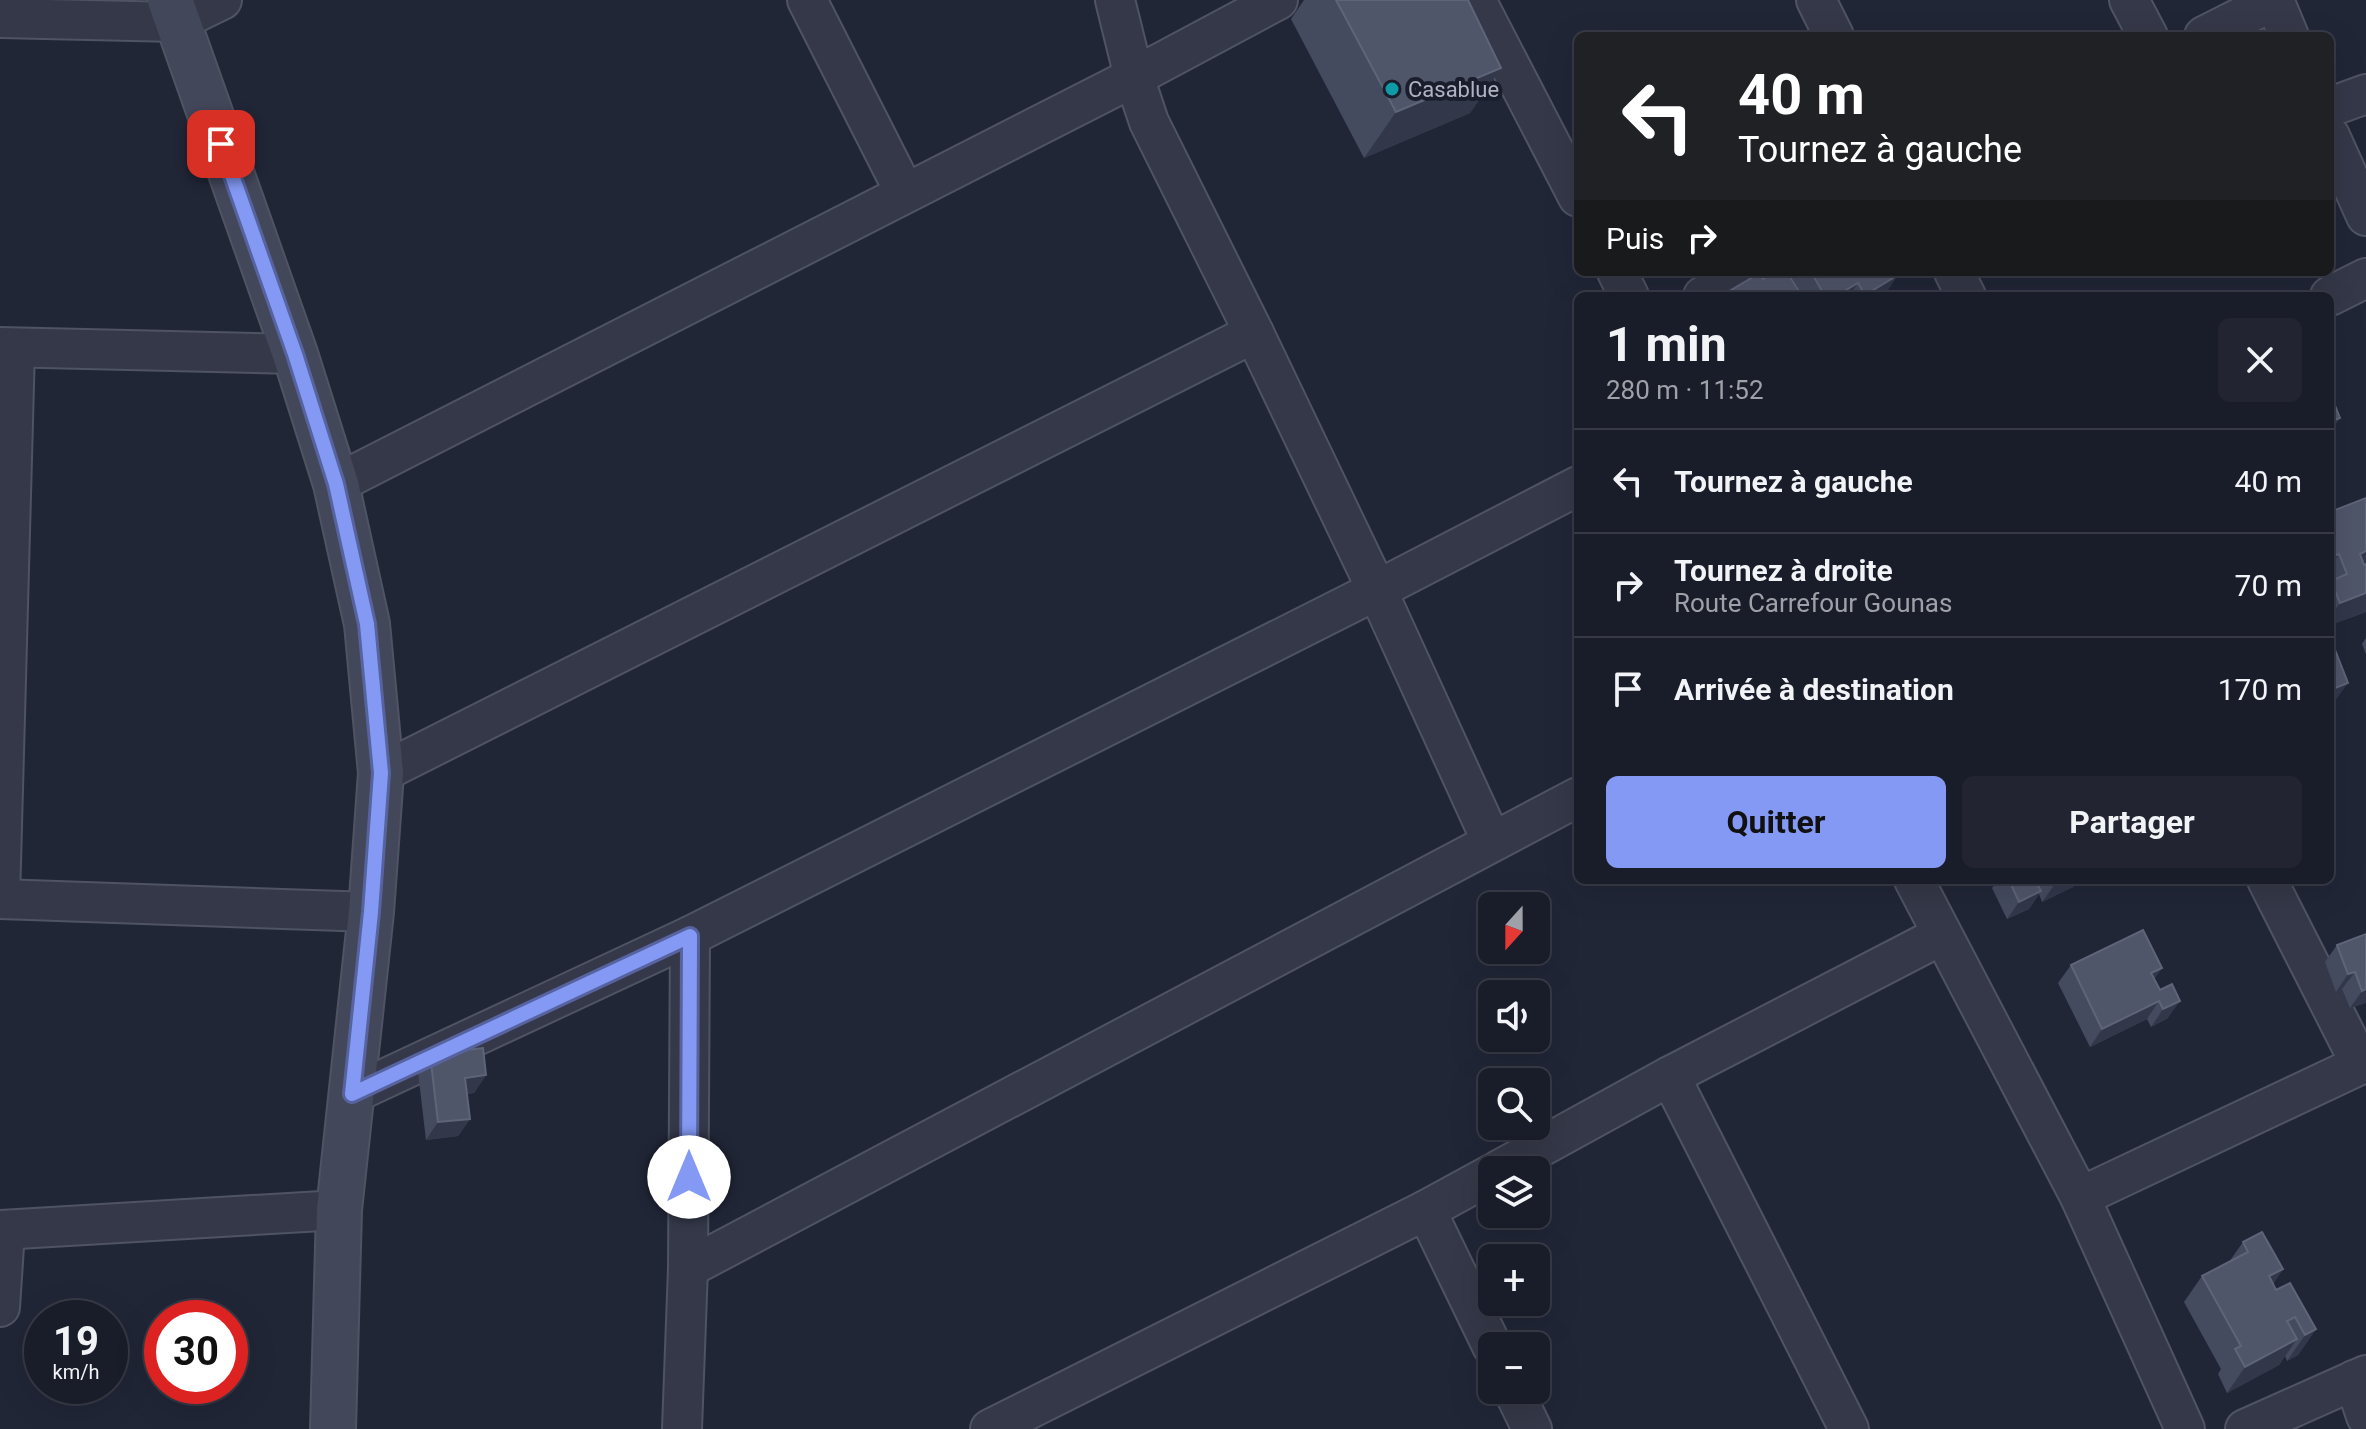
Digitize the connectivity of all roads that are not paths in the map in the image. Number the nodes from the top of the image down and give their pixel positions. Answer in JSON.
{"nodes":[{"id":1,"x":222,"y":0,"type":"edge"},
{"id":2,"x":807,"y":0,"type":"edge"},
{"id":3,"x":1115,"y":0,"type":"edge"},
{"id":4,"x":1278,"y":0,"type":"edge"},
{"id":5,"x":1476,"y":0,"type":"edge"},
{"id":6,"x":1816,"y":0,"type":"edge"},
{"id":7,"x":2129,"y":0,"type":"edge"},
{"id":8,"x":2274,"y":0,"type":"edge"},
{"id":9,"x":174,"y":11,"type":"edge"},
{"id":10,"x":0,"y":18,"type":"edge"},
{"id":11,"x":1832,"y":32,"type":"edge"},
{"id":12,"x":2146,"y":32,"type":"edge"},
{"id":13,"x":2212,"y":32,"type":"edge"},
{"id":14,"x":2287,"y":32,"type":"edge"},
{"id":15,"x":1134,"y":77,"type":"junction"},
{"id":16,"x":2366,"y":94,"type":"edge"},
{"id":17,"x":2334,"y":106,"type":"edge"},
{"id":18,"x":2334,"y":145,"type":"edge"},
{"id":19,"x":1574,"y":189,"type":"edge"},
{"id":20,"x":905,"y":193,"type":"junction"},
{"id":21,"x":2366,"y":216,"type":"edge"},
{"id":22,"x":1743,"y":276,"type":"edge"},
{"id":23,"x":2366,"y":278,"type":"edge"},
{"id":24,"x":1711,"y":292,"type":"edge"},
{"id":25,"x":2334,"y":294,"type":"edge"},
{"id":26,"x":1254,"y":333,"type":"junction"},
{"id":27,"x":8,"y":347,"type":"edge"},
{"id":28,"x":295,"y":354,"type":"junction"},
{"id":29,"x":336,"y":484,"type":"junction"},
{"id":30,"x":1574,"y":488,"type":"edge"},
{"id":31,"x":1377,"y":590,"type":"junction"},
{"id":32,"x":381,"y":773,"type":"junction"},
{"id":33,"x":1574,"y":799,"type":"edge"},
{"id":34,"x":1492,"y":842,"type":"junction"},
{"id":35,"x":1916,"y":884,"type":"edge"},
{"id":36,"x":2269,"y":884,"type":"edge"},
{"id":37,"x":0,"y":899,"type":"edge"},
{"id":38,"x":371,"y":912,"type":"junction"},
{"id":39,"x":1942,"y":935,"type":"junction"},
{"id":40,"x":690,"y":936,"type":"junction"},
{"id":41,"x":2364,"y":1064,"type":"edge"},
{"id":42,"x":1670,"y":1076,"type":"junction"},
{"id":43,"x":352,"y":1094,"type":"junction"},
{"id":44,"x":1524,"y":1156,"type":"edge"},
{"id":45,"x":1478,"y":1182,"type":"edge"},
{"id":46,"x":2080,"y":1197,"type":"junction"},
{"id":47,"x":339,"y":1210,"type":"junction"},
{"id":48,"x":1426,"y":1210,"type":"junction"},
{"id":49,"x":3,"y":1231,"type":"edge"},
{"id":50,"x":688,"y":1268,"type":"junction"},
{"id":51,"x":0,"y":1307,"type":"edge"},
{"id":52,"x":1485,"y":1332,"type":"edge"},
{"id":53,"x":2360,"y":1378,"type":"edge"},
{"id":54,"x":1520,"y":1404,"type":"edge"},
{"id":55,"x":2366,"y":1416,"type":"edge"},
{"id":56,"x":333,"y":1429,"type":"edge"},
{"id":57,"x":682,"y":1429,"type":"edge"},
{"id":58,"x":990,"y":1429,"type":"edge"},
{"id":59,"x":1532,"y":1429,"type":"edge"},
{"id":60,"x":1849,"y":1429,"type":"edge"},
{"id":61,"x":2185,"y":1429,"type":"edge"},
{"id":62,"x":2245,"y":1429,"type":"edge"}],
"edges":[{"from":1,"to":9,"type":"street"},
{"from":2,"to":20,"type":"street"},
{"from":3,"to":15,"type":"street"},
{"from":4,"to":15,"type":"street"},
{"from":5,"to":19,"type":"street"},
{"from":6,"to":11,"type":"street"},
{"from":7,"to":12,"type":"street"},
{"from":8,"to":13,"type":"street"},
{"from":8,"to":14,"type":"street"},
{"from":9,"to":10,"type":"street"},
{"from":9,"to":28,"type":"main road"},
{"from":15,"to":20,"type":"street"},
{"from":15,"to":26,"type":"street"},
{"from":16,"to":17,"type":"street"},
{"from":18,"to":21,"type":"street"},
{"from":20,"to":29,"type":"street"},
{"from":22,"to":24,"type":"street"},
{"from":23,"to":25,"type":"street"},
{"from":26,"to":31,"type":"street"},
{"from":26,"to":32,"type":"street"},
{"from":27,"to":28,"type":"street"},
{"from":27,"to":37,"type":"street"},
{"from":28,"to":29,"type":"main road"},
{"from":29,"to":32,"type":"main road"},
{"from":30,"to":31,"type":"street"},
{"from":31,"to":34,"type":"street"},
{"from":31,"to":40,"type":"street"},
{"from":32,"to":38,"type":"main road"},
{"from":33,"to":34,"type":"street"},
{"from":34,"to":50,"type":"street"},
{"from":35,"to":39,"type":"street"},
{"from":36,"to":41,"type":"street"},
{"from":37,"to":38,"type":"street"},
{"from":38,"to":43,"type":"main road"},
{"from":39,"to":42,"type":"street"},
{"from":39,"to":46,"type":"street"},
{"from":40,"to":43,"type":"street"},
{"from":40,"to":50,"type":"street"},
{"from":41,"to":46,"type":"street"},
{"from":42,"to":44,"type":"street"},
{"from":42,"to":60,"type":"street"},
{"from":43,"to":47,"type":"main road"},
{"from":45,"to":48,"type":"street"},
{"from":46,"to":61,"type":"street"},
{"from":47,"to":49,"type":"street"},
{"from":47,"to":56,"type":"main road"},
{"from":48,"to":52,"type":"street"},
{"from":48,"to":58,"type":"street"},
{"from":49,"to":51,"type":"street"},
{"from":50,"to":57,"type":"street"},
{"from":53,"to":55,"type":"street"},
{"from":53,"to":62,"type":"street"},
{"from":54,"to":59,"type":"street"}]}
